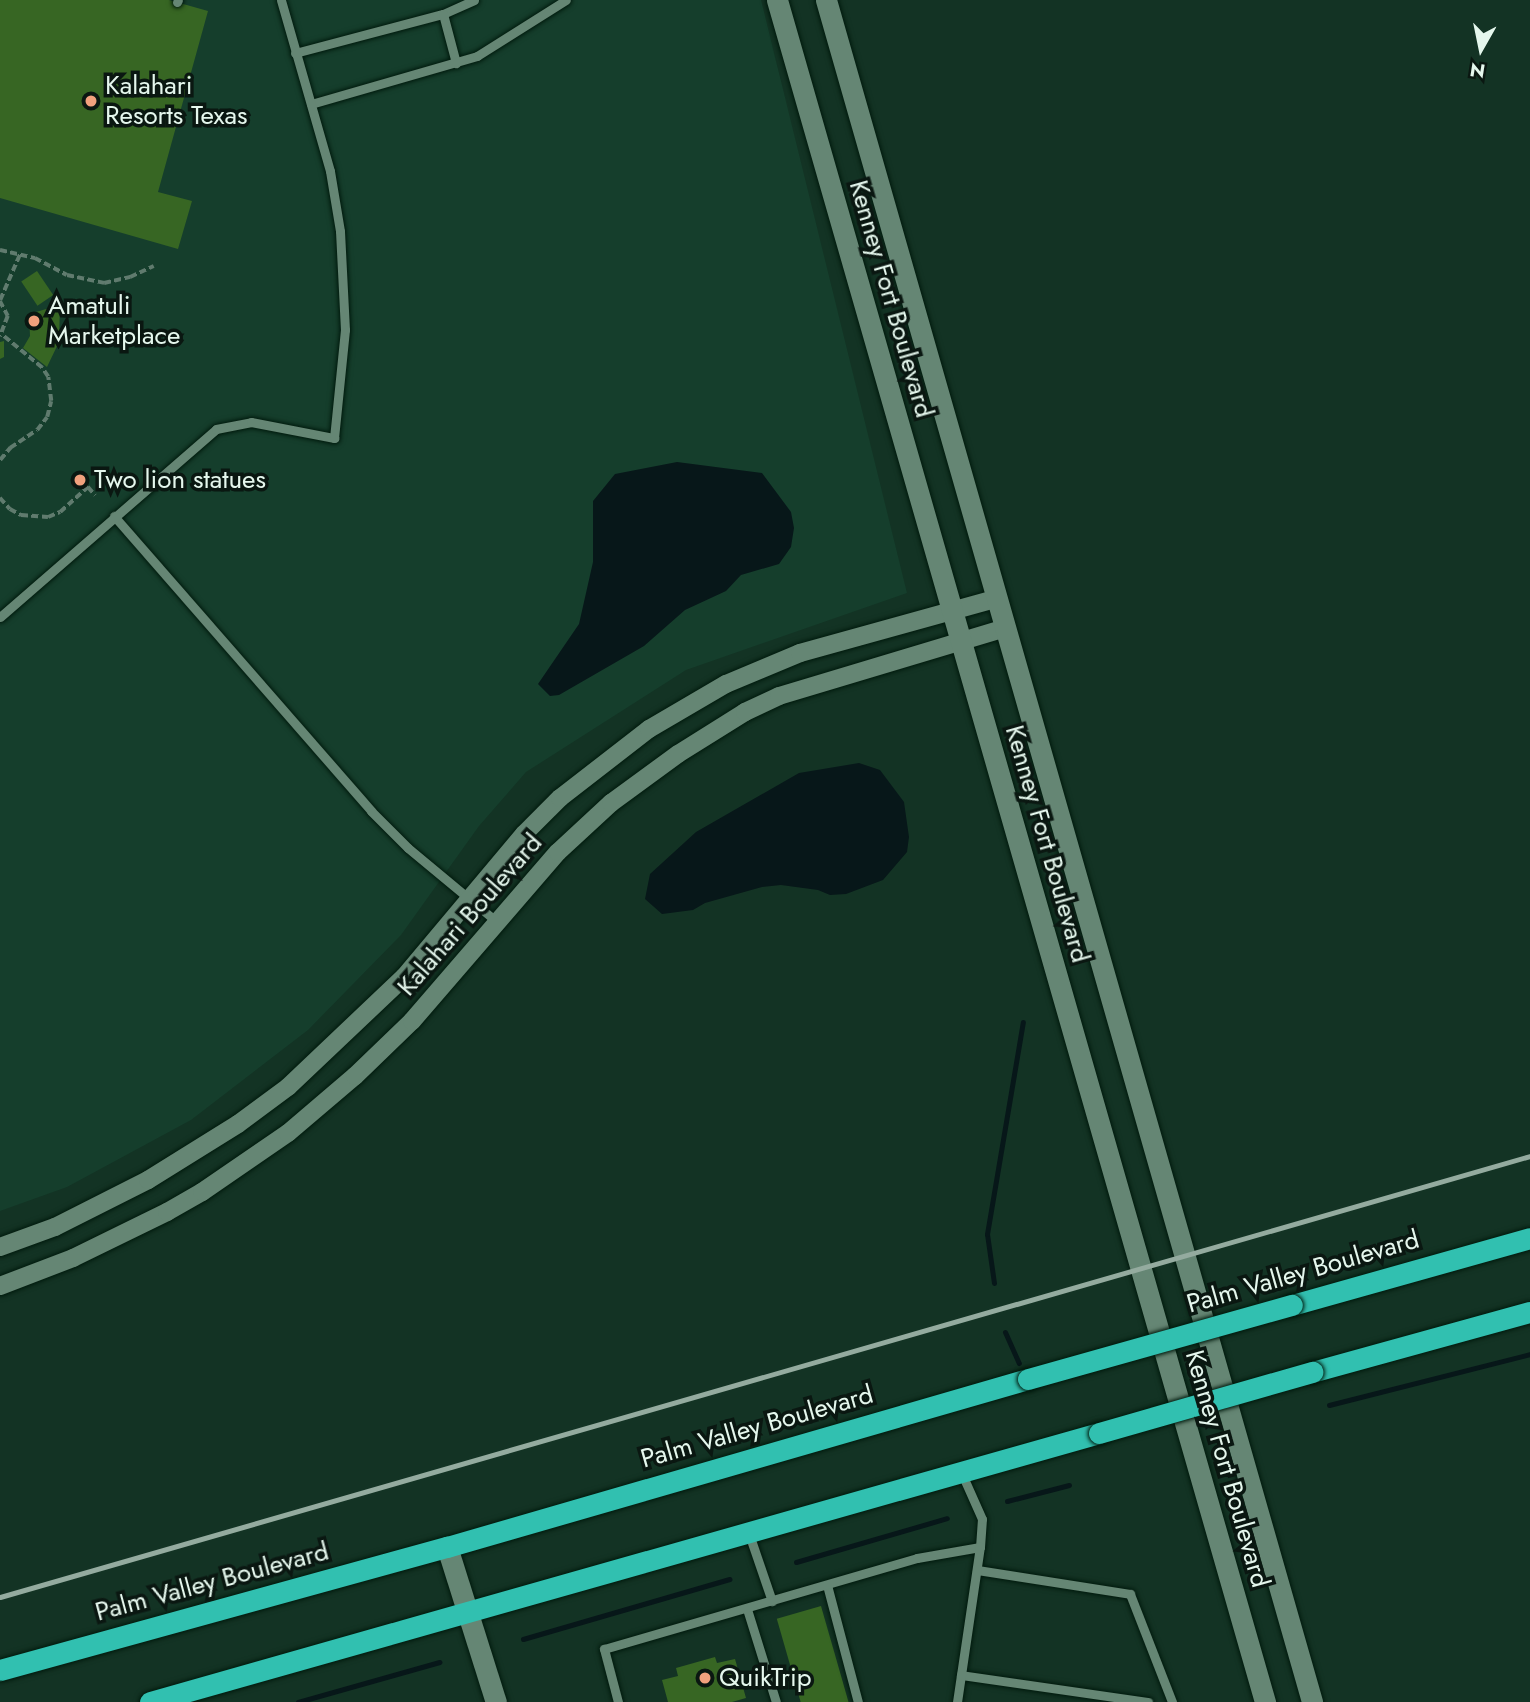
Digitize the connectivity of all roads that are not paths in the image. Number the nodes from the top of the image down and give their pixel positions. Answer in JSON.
{"nodes":[{"id":1,"x":281,"y":0,"type":"edge"},
{"id":2,"x":474,"y":0,"type":"edge"},
{"id":3,"x":566,"y":0,"type":"edge"},
{"id":4,"x":777,"y":0,"type":"edge"},
{"id":5,"x":826,"y":0,"type":"edge"},
{"id":6,"x":443,"y":14,"type":"junction"},
{"id":7,"x":295,"y":53,"type":"junction"},
{"id":8,"x":456,"y":63,"type":"junction"},
{"id":9,"x":311,"y":104,"type":"junction"},
{"id":10,"x":114,"y":516,"type":"junction"},
{"id":11,"x":998,"y":598,"type":"junction"},
{"id":12,"x":950,"y":611,"type":"junction"},
{"id":13,"x":0,"y":617,"type":"edge"},
{"id":14,"x":1005,"y":628,"type":"junction"},
{"id":15,"x":959,"y":641,"type":"junction"},
{"id":16,"x":470,"y":899,"type":"junction"},
{"id":17,"x":497,"y":922,"type":"junction"},
{"id":18,"x":1530,"y":1238,"type":"edge"},
{"id":19,"x":0,"y":1247,"type":"edge"},
{"id":20,"x":0,"y":1286,"type":"edge"},
{"id":21,"x":1530,"y":1312,"type":"edge"},
{"id":22,"x":961,"y":1473,"type":"junction"},
{"id":23,"x":749,"y":1534,"type":"junction"},
{"id":24,"x":447,"y":1547,"type":"junction"},
{"id":25,"x":980,"y":1547,"type":"junction"},
{"id":26,"x":977,"y":1570,"type":"junction"},
{"id":27,"x":827,"y":1585,"type":"junction"},
{"id":28,"x":772,"y":1601,"type":"junction"},
{"id":29,"x":747,"y":1609,"type":"junction"},
{"id":30,"x":467,"y":1614,"type":"junction"},
{"id":31,"x":0,"y":1670,"type":"edge"},
{"id":32,"x":961,"y":1675,"type":"junction"},
{"id":33,"x":150,"y":1702,"type":"edge"},
{"id":34,"x":496,"y":1702,"type":"edge"},
{"id":35,"x":618,"y":1702,"type":"edge"},
{"id":36,"x":776,"y":1702,"type":"edge"},
{"id":37,"x":858,"y":1702,"type":"edge"},
{"id":38,"x":957,"y":1702,"type":"edge"},
{"id":39,"x":1148,"y":1702,"type":"edge"},
{"id":40,"x":1172,"y":1702,"type":"edge"},
{"id":41,"x":1265,"y":1702,"type":"edge"},
{"id":42,"x":1312,"y":1702,"type":"edge"}],
"edges":[{"from":1,"to":7,"type":"lane"},
{"from":2,"to":6,"type":"lane"},
{"from":3,"to":8,"type":"lane"},
{"from":4,"to":12,"type":"main road","name":"Kenney Fort Boulevard"},
{"from":5,"to":11,"type":"main road","name":"Kenney Fort Boulevard"},
{"from":6,"to":7,"type":"lane"},
{"from":6,"to":8,"type":"lane"},
{"from":7,"to":9,"type":"lane"},
{"from":8,"to":9,"type":"lane"},
{"from":9,"to":10,"type":"lane"},
{"from":10,"to":13,"type":"lane"},
{"from":10,"to":16,"type":"lane"},
{"from":11,"to":12,"type":"street","name":"Kalahari Boulevard"},
{"from":11,"to":14,"type":"main road","name":"Kenney Fort Boulevard"},
{"from":12,"to":15,"type":"main road","name":"Kenney Fort Boulevard"},
{"from":12,"to":16,"type":"street","name":"Kalahari Boulevard"},
{"from":14,"to":15,"type":"street","name":"Kalahari Boulevard"},
{"from":14,"to":42,"type":"main road","name":"Kenney Fort Boulevard"},
{"from":15,"to":17,"type":"street","name":"Kalahari Boulevard"},
{"from":15,"to":41,"type":"main road","name":"Kenney Fort Boulevard"},
{"from":16,"to":17,"type":"lane"},
{"from":16,"to":19,"type":"street","name":"Kalahari Boulevard"},
{"from":17,"to":20,"type":"street","name":"Kalahari Boulevard"},
{"from":18,"to":24,"type":"highway","name":"Palm Valley Boulevard","bridge":true},
{"from":21,"to":22,"type":"highway","bridge":true},
{"from":22,"to":23,"type":"highway"},
{"from":22,"to":25,"type":"lane"},
{"from":23,"to":28,"type":"lane"},
{"from":23,"to":30,"type":"highway"},
{"from":24,"to":30,"type":"main road"},
{"from":24,"to":31,"type":"highway","name":"Palm Valley Boulevard"},
{"from":25,"to":26,"type":"lane"},
{"from":25,"to":27,"type":"lane"},
{"from":26,"to":32,"type":"lane"},
{"from":26,"to":40,"type":"lane"},
{"from":27,"to":28,"type":"lane"},
{"from":27,"to":37,"type":"lane"},
{"from":28,"to":29,"type":"lane"},
{"from":29,"to":35,"type":"lane"},
{"from":29,"to":36,"type":"lane"},
{"from":30,"to":33,"type":"highway"},
{"from":30,"to":34,"type":"main road"},
{"from":32,"to":38,"type":"lane"},
{"from":32,"to":39,"type":"lane"}]}
